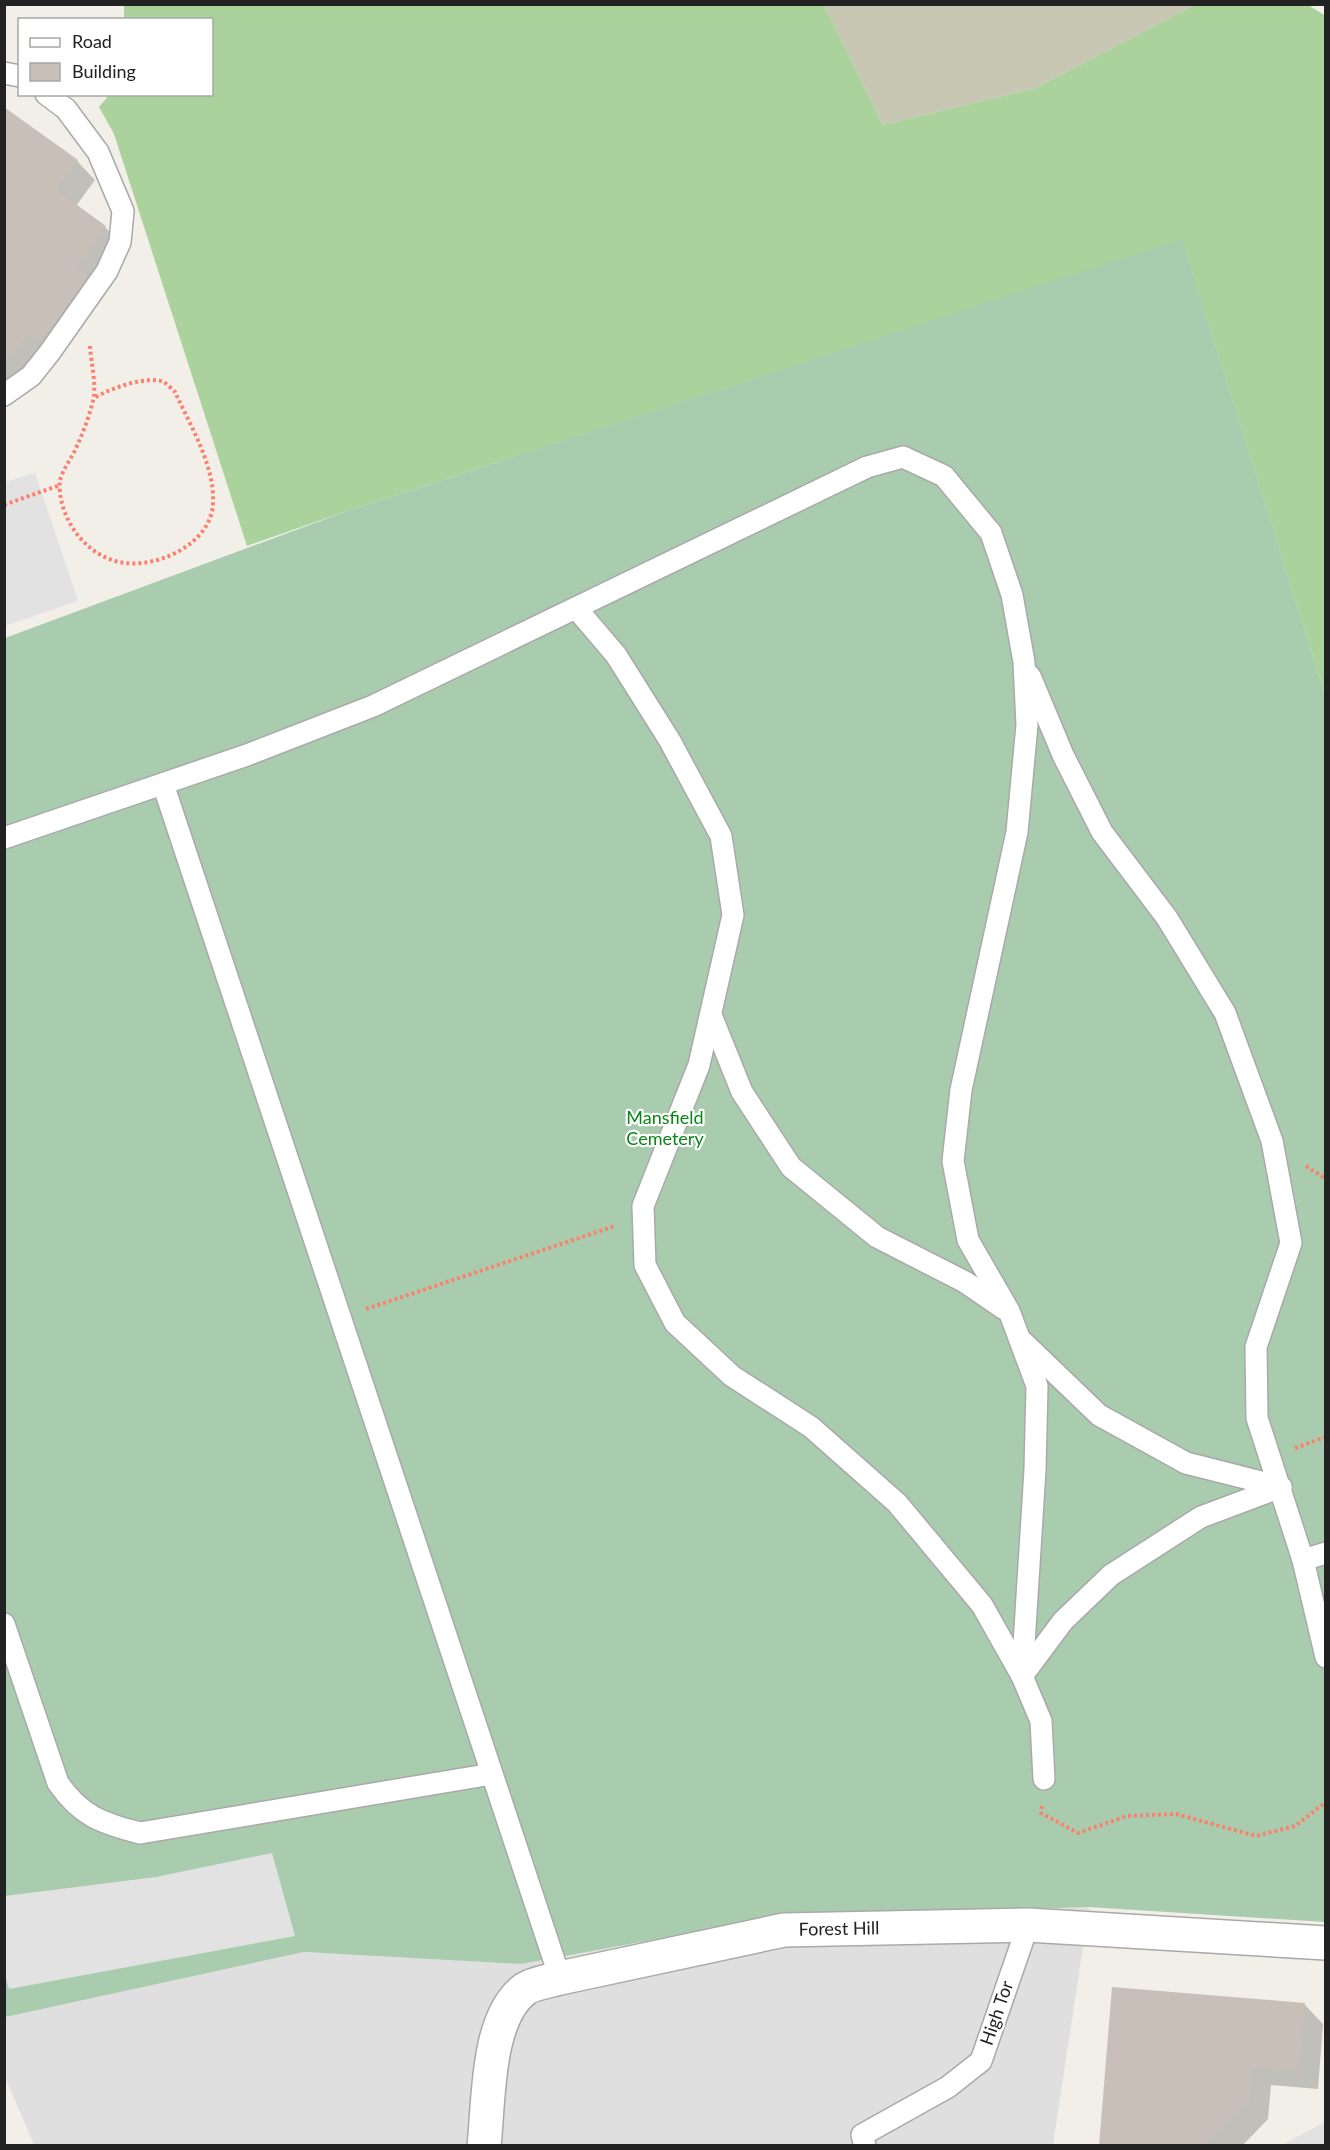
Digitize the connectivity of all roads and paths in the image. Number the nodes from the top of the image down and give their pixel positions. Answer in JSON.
{"nodes":[{"id":1,"x":49,"y":96,"type":"edge"},
{"id":2,"x":74,"y":318,"type":"junction"},
{"id":3,"x":4,"y":395,"type":"edge"},
{"id":4,"x":94,"y":398,"type":"junction"},
{"id":5,"x":60,"y":485,"type":"junction"},
{"id":6,"x":4,"y":505,"type":"edge"},
{"id":7,"x":576,"y":608,"type":"junction"},
{"id":8,"x":1024,"y":662,"type":"junction"},
{"id":9,"x":163,"y":784,"type":"junction"},
{"id":10,"x":4,"y":838,"type":"edge"},
{"id":11,"x":711,"y":1015,"type":"junction"},
{"id":12,"x":644,"y":1217,"type":"junction"},
{"id":13,"x":1009,"y":1311,"type":"junction"},
{"id":14,"x":340,"y":1317,"type":"junction"},
{"id":15,"x":1019,"y":1338,"type":"junction"},
{"id":16,"x":1281,"y":1487,"type":"junction"},
{"id":17,"x":1326,"y":1553,"type":"edge"},
{"id":18,"x":1303,"y":1560,"type":"junction"},
{"id":19,"x":4,"y":1624,"type":"edge"},
{"id":20,"x":1326,"y":1657,"type":"edge"},
{"id":21,"x":1022,"y":1676,"type":"junction"},
{"id":22,"x":492,"y":1774,"type":"junction"},
{"id":23,"x":1044,"y":1779,"type":"joint"},
{"id":24,"x":1326,"y":1802,"type":"edge"},
{"id":25,"x":1028,"y":1925,"type":"junction"},
{"id":26,"x":1326,"y":1943,"type":"edge"},
{"id":27,"x":560,"y":1978,"type":"junction"},
{"id":28,"x":484,"y":2145,"type":"edge"},
{"id":29,"x":866,"y":2145,"type":"edge"}],
"edges":[{"from":1,"to":2,"type":"lane"},
{"from":2,"to":3,"type":"lane"},
{"from":2,"to":4,"type":"path"},
{"from":4,"to":5,"type":"path"},
{"from":4,"to":5,"type":"path"},
{"from":5,"to":6,"type":"path"},
{"from":7,"to":8,"type":"lane"},
{"from":7,"to":9,"type":"lane"},
{"from":7,"to":11,"type":"lane"},
{"from":8,"to":13,"type":"lane"},
{"from":8,"to":16,"type":"lane"},
{"from":9,"to":10,"type":"lane"},
{"from":9,"to":14,"type":"lane"},
{"from":11,"to":12,"type":"lane"},
{"from":11,"to":13,"type":"lane"},
{"from":12,"to":14,"type":"path"},
{"from":12,"to":21,"type":"lane"},
{"from":13,"to":15,"type":"lane"},
{"from":14,"to":22,"type":"lane"},
{"from":15,"to":16,"type":"lane"},
{"from":15,"to":21,"type":"lane"},
{"from":16,"to":18,"type":"lane"},
{"from":16,"to":21,"type":"lane"},
{"from":17,"to":18,"type":"lane"},
{"from":18,"to":20,"type":"lane"},
{"from":19,"to":22,"type":"lane"},
{"from":21,"to":23,"type":"lane"},
{"from":22,"to":27,"type":"lane"},
{"from":23,"to":24,"type":"path"},
{"from":25,"to":26,"type":"street","name":"Forest Hill"},
{"from":25,"to":27,"type":"street","name":"Forest Hill"},
{"from":25,"to":29,"type":"lane","name":"High Tor"},
{"from":27,"to":28,"type":"street","name":"Forest Hill"}]}
